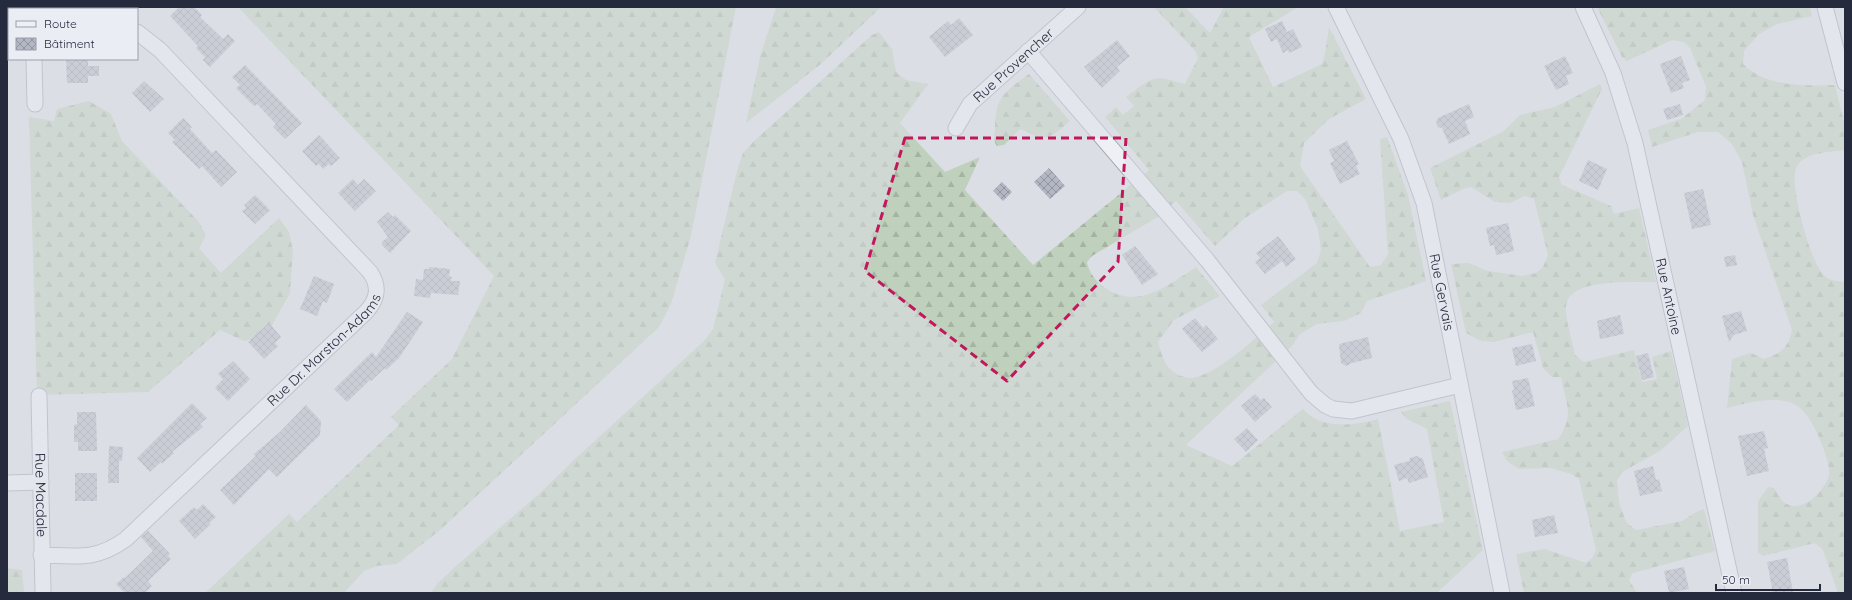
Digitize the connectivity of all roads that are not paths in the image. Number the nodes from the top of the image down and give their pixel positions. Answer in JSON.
{"nodes":[{"id":1,"x":1078,"y":7,"type":"edge"},
{"id":2,"x":1336,"y":7,"type":"edge"},
{"id":3,"x":1583,"y":7,"type":"edge"},
{"id":4,"x":1825,"y":7,"type":"edge"},
{"id":5,"x":138,"y":33,"type":"edge"},
{"id":6,"x":1028,"y":51,"type":"junction"},
{"id":7,"x":34,"y":60,"type":"edge"},
{"id":8,"x":1845,"y":83,"type":"edge"},
{"id":9,"x":35,"y":104,"type":"dead end"},
{"id":10,"x":956,"y":128,"type":"dead end"},
{"id":11,"x":1460,"y":384,"type":"junction"},
{"id":12,"x":39,"y":396,"type":"dead end"},
{"id":13,"x":41,"y":482,"type":"junction"},
{"id":14,"x":7,"y":483,"type":"edge"},
{"id":15,"x":41,"y":555,"type":"junction"},
{"id":16,"x":43,"y":593,"type":"edge"},
{"id":17,"x":1502,"y":593,"type":"edge"},
{"id":18,"x":1734,"y":593,"type":"edge"}],
"edges":[{"from":1,"to":6,"type":"street","name":"Rue Provencher"},
{"from":2,"to":11,"type":"street","name":"Rue Gervais"},
{"from":3,"to":18,"type":"street","name":"Rue Antoine"},
{"from":4,"to":8,"type":"street"},
{"from":5,"to":15,"type":"street","name":"Rue Dr. Marston-Adams"},
{"from":6,"to":10,"type":"street","name":"Rue Provencher"},
{"from":6,"to":11,"type":"street"},
{"from":7,"to":9,"type":"street"},
{"from":11,"to":17,"type":"street","name":"Rue Gervais"},
{"from":12,"to":13,"type":"street","name":"Rue Macdale"},
{"from":13,"to":14,"type":"street"},
{"from":13,"to":15,"type":"street","name":"Rue Macdale"},
{"from":15,"to":16,"type":"street","name":"Rue Macdale"}]}
